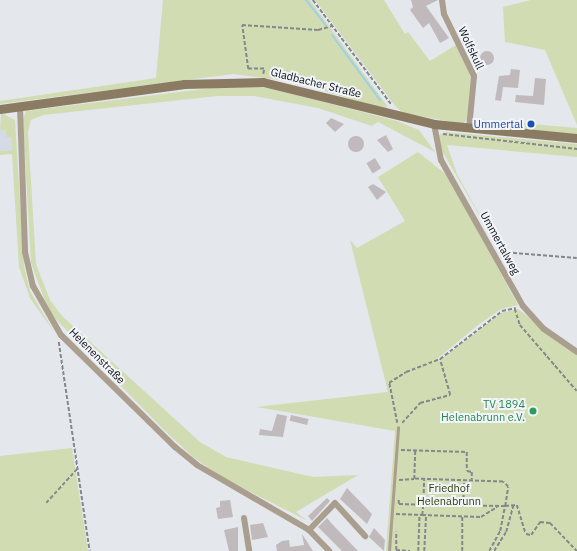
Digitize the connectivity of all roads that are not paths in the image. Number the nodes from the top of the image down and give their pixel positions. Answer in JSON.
{"nodes":[{"id":1,"x":442,"y":0,"type":"edge"},
{"id":2,"x":20,"y":106,"type":"junction"},
{"id":3,"x":0,"y":109,"type":"edge"},
{"id":4,"x":434,"y":128,"type":"junction"},
{"id":5,"x":469,"y":130,"type":"junction"},
{"id":6,"x":577,"y":138,"type":"edge"},
{"id":7,"x":577,"y":352,"type":"edge"},
{"id":8,"x":398,"y":427,"type":"road end"},
{"id":9,"x":244,"y":518,"type":"dead end"},
{"id":10,"x":309,"y":530,"type":"junction"},
{"id":11,"x":365,"y":536,"type":"dead end"},
{"id":12,"x":249,"y":551,"type":"edge"},
{"id":13,"x":329,"y":551,"type":"edge"},
{"id":14,"x":391,"y":551,"type":"edge"}],
"edges":[{"from":1,"to":5,"type":"street","name":"Wolfskull"},
{"from":2,"to":3,"type":"main road","name":"Gladbacher Straße"},
{"from":2,"to":4,"type":"main road","name":"Gladbacher Straße"},
{"from":2,"to":10,"type":"street","name":"Helenenstraße"},
{"from":4,"to":5,"type":"main road","name":"Gladbacher Straße"},
{"from":4,"to":7,"type":"street","name":"Ummertalweg"},
{"from":5,"to":6,"type":"main road","name":"Gladbacher Straße"},
{"from":8,"to":14,"type":"lane"},
{"from":9,"to":12,"type":"street"},
{"from":10,"to":11,"type":"street"},
{"from":10,"to":13,"type":"street","name":"Helenenstraße"}]}
